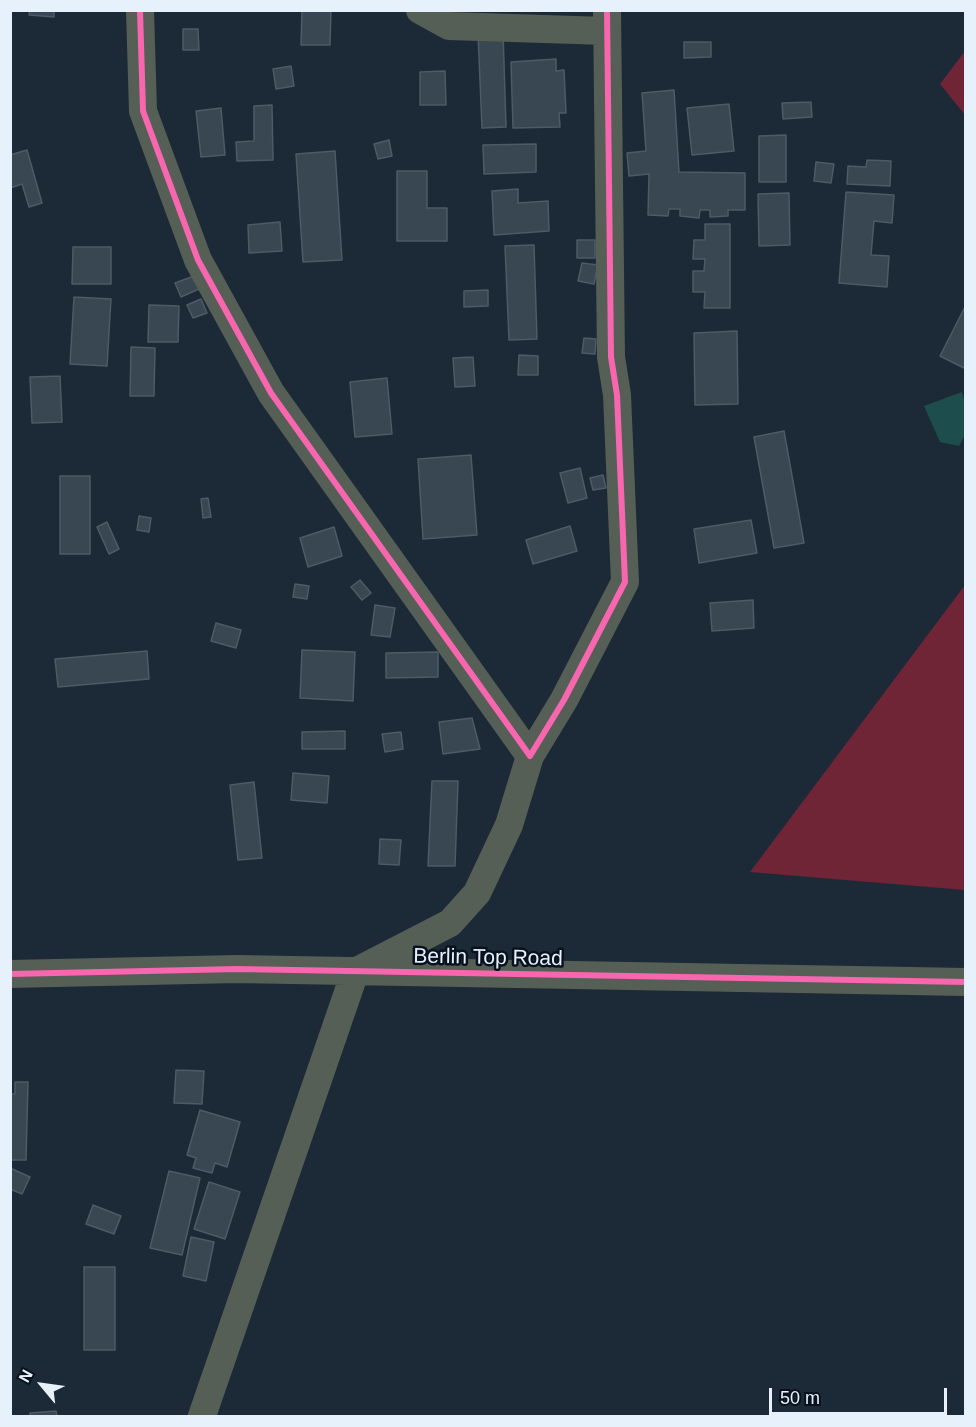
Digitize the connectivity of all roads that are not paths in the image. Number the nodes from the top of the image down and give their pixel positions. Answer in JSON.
{"nodes":[{"id":1,"x":140,"y":10,"type":"edge"},
{"id":2,"x":420,"y":10,"type":"edge"},
{"id":3,"x":607,"y":21,"type":"edge"},
{"id":4,"x":530,"y":756,"type":"junction"},
{"id":5,"x":355,"y":972,"type":"junction"},
{"id":6,"x":10,"y":974,"type":"edge"},
{"id":7,"x":966,"y":982,"type":"edge"},
{"id":8,"x":202,"y":1416,"type":"edge"}],
"edges":[{"from":1,"to":4,"type":"street"},
{"from":2,"to":3,"type":"street"},
{"from":3,"to":4,"type":"street"},
{"from":4,"to":5,"type":"street"},
{"from":5,"to":6,"type":"street","name":"Berlin Top Road"},
{"from":5,"to":7,"type":"street","name":"Berlin Top Road"},
{"from":5,"to":8,"type":"street"}]}
